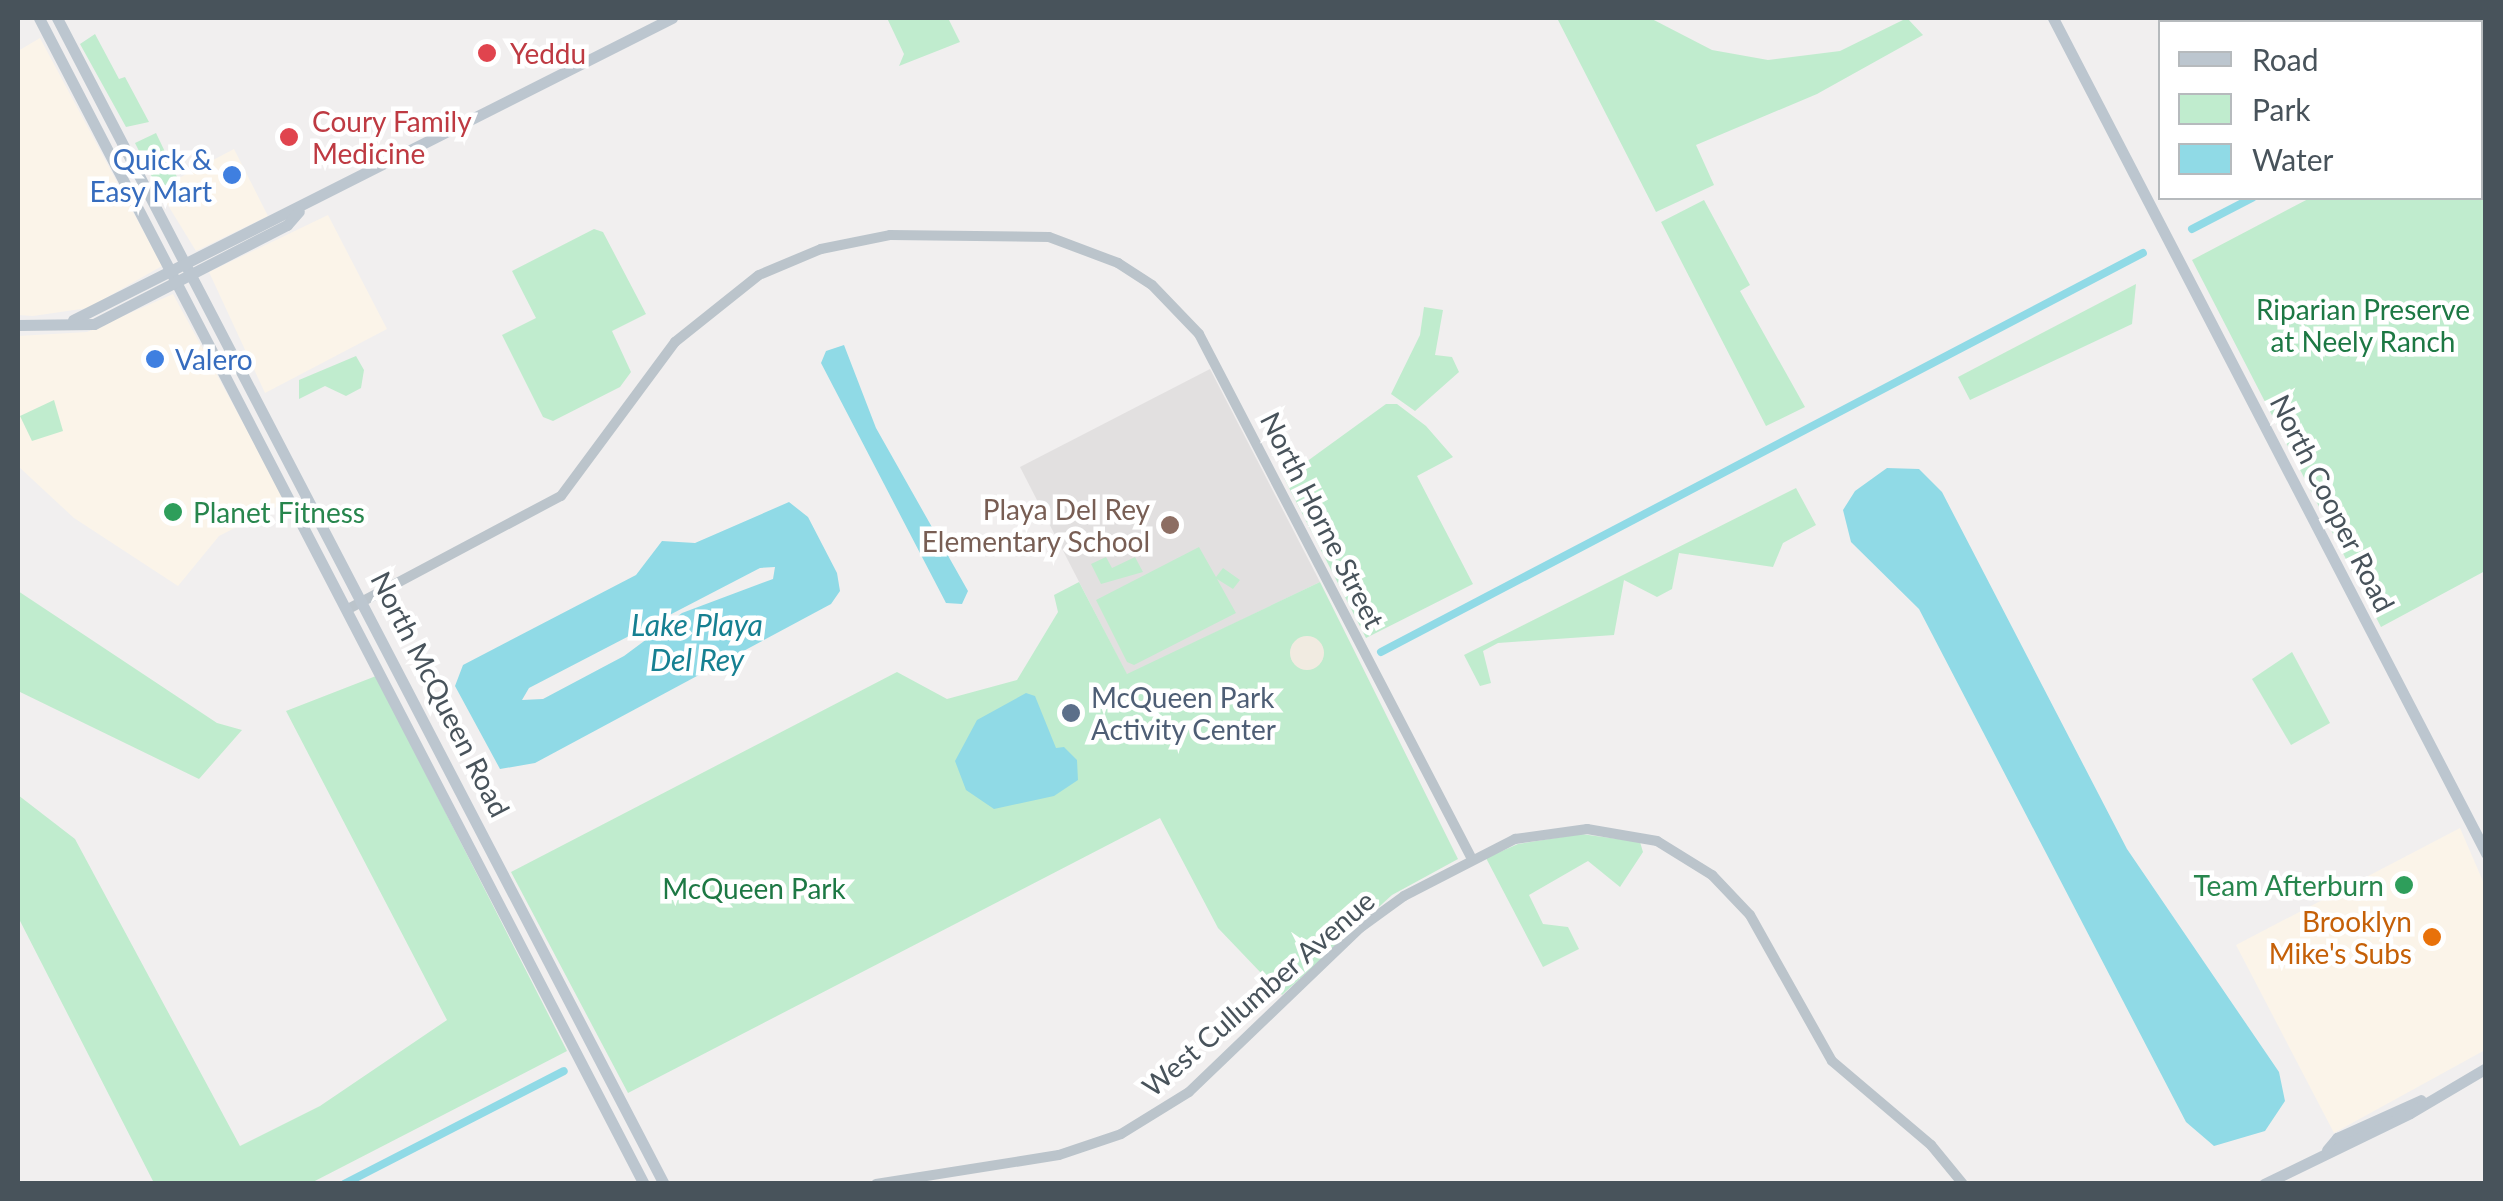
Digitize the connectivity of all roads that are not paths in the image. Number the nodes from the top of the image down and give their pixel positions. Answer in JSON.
{"nodes":[{"id":1,"x":38,"y":18,"type":"edge"},
{"id":2,"x":58,"y":18,"type":"edge"},
{"id":3,"x":672,"y":18,"type":"edge"},
{"id":4,"x":2053,"y":18,"type":"edge"},
{"id":5,"x":90,"y":79,"type":"junction"},
{"id":6,"x":76,"y":86,"type":"junction"},
{"id":7,"x":192,"y":267,"type":"junction"},
{"id":8,"x":178,"y":275,"type":"junction"},
{"id":9,"x":18,"y":325,"type":"edge"},
{"id":10,"x":256,"y":427,"type":"junction"},
{"id":11,"x":286,"y":449,"type":"junction"},
{"id":12,"x":364,"y":601,"type":"junction"},
{"id":13,"x":350,"y":608,"type":"junction"},
{"id":14,"x":2486,"y":852,"type":"edge"},
{"id":15,"x":1472,"y":859,"type":"junction"},
{"id":16,"x":518,"y":900,"type":"junction"},
{"id":17,"x":503,"y":907,"type":"junction"},
{"id":18,"x":593,"y":1052,"type":"junction"},
{"id":19,"x":578,"y":1060,"type":"junction"},
{"id":20,"x":2486,"y":1068,"type":"edge"},
{"id":21,"x":644,"y":1184,"type":"edge"},
{"id":22,"x":664,"y":1184,"type":"edge"},
{"id":23,"x":876,"y":1184,"type":"edge"},
{"id":24,"x":1962,"y":1184,"type":"edge"},
{"id":25,"x":2264,"y":1184,"type":"edge"}],
"edges":[{"from":1,"to":6,"type":"main road","name":"North McQueen Road"},
{"from":2,"to":5,"type":"main road","name":"North McQueen Road"},
{"from":3,"to":7,"type":"main road"},
{"from":4,"to":14,"type":"main road","name":"North Cooper Road"},
{"from":5,"to":6,"type":"main road"},
{"from":5,"to":7,"type":"main road","name":"North McQueen Road"},
{"from":6,"to":8,"type":"main road","name":"North McQueen Road"},
{"from":7,"to":8,"type":"main road"},
{"from":7,"to":11,"type":"main road","name":"North McQueen Road"},
{"from":8,"to":9,"type":"main road"},
{"from":8,"to":10,"type":"main road","name":"North McQueen Road"},
{"from":10,"to":11,"type":"main road"},
{"from":10,"to":13,"type":"main road","name":"North McQueen Road"},
{"from":11,"to":12,"type":"main road","name":"North McQueen Road"},
{"from":12,"to":13,"type":"street","name":"North Horne Street"},
{"from":12,"to":15,"type":"street","name":"North Horne Street"},
{"from":12,"to":16,"type":"main road","name":"North McQueen Road"},
{"from":13,"to":17,"type":"main road","name":"North McQueen Road"},
{"from":15,"to":23,"type":"street","name":"West Cullumber Avenue"},
{"from":15,"to":24,"type":"street","name":"West Cullumber Avenue"},
{"from":16,"to":17,"type":"main road"},
{"from":16,"to":18,"type":"main road","name":"North McQueen Road"},
{"from":17,"to":19,"type":"main road","name":"North McQueen Road"},
{"from":18,"to":19,"type":"main road"},
{"from":18,"to":22,"type":"main road","name":"North McQueen Road"},
{"from":19,"to":21,"type":"main road","name":"North McQueen Road"},
{"from":20,"to":25,"type":"main road"}]}
